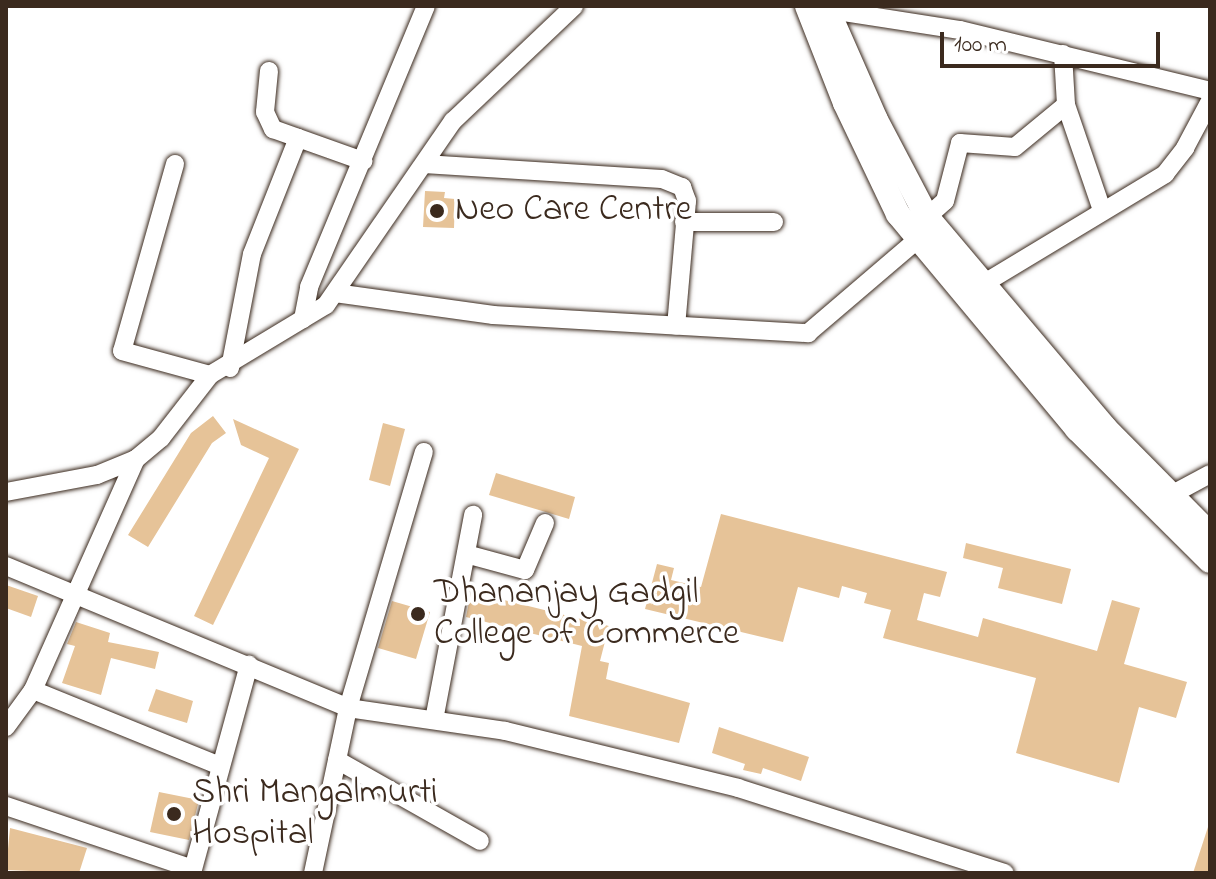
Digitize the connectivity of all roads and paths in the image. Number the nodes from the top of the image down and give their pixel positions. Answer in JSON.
{"nodes":[{"id":1,"x":426,"y":6,"type":"edge"},
{"id":2,"x":574,"y":6,"type":"edge"},
{"id":3,"x":818,"y":10,"type":"edge"},
{"id":4,"x":1063,"y":54,"type":"junction"},
{"id":5,"x":269,"y":71,"type":"dead end"},
{"id":6,"x":1210,"y":91,"type":"edge"},
{"id":7,"x":1210,"y":101,"type":"edge"},
{"id":8,"x":1066,"y":105,"type":"junction"},
{"id":9,"x":298,"y":138,"type":"junction"},
{"id":10,"x":363,"y":161,"type":"junction"},
{"id":11,"x":175,"y":164,"type":"dead end"},
{"id":12,"x":424,"y":164,"type":"junction"},
{"id":13,"x":1102,"y":210,"type":"junction"},
{"id":14,"x":927,"y":217,"type":"junction"},
{"id":15,"x":684,"y":222,"type":"junction"},
{"id":16,"x":774,"y":222,"type":"dead end"},
{"id":17,"x":917,"y":240,"type":"junction"},
{"id":18,"x":983,"y":284,"type":"junction"},
{"id":19,"x":335,"y":293,"type":"junction"},
{"id":20,"x":303,"y":319,"type":"junction"},
{"id":21,"x":676,"y":326,"type":"junction"},
{"id":22,"x":230,"y":368,"type":"junction"},
{"id":23,"x":210,"y":375,"type":"junction"},
{"id":24,"x":424,"y":452,"type":"dead end"},
{"id":25,"x":136,"y":459,"type":"junction"},
{"id":26,"x":1210,"y":474,"type":"edge"},
{"id":27,"x":6,"y":492,"type":"edge"},
{"id":28,"x":1171,"y":495,"type":"junction"},
{"id":29,"x":473,"y":515,"type":"dead end"},
{"id":30,"x":545,"y":523,"type":"dead end"},
{"id":31,"x":1210,"y":534,"type":"edge"},
{"id":32,"x":466,"y":554,"type":"junction"},
{"id":33,"x":1210,"y":561,"type":"edge"},
{"id":34,"x":6,"y":566,"type":"edge"},
{"id":35,"x":74,"y":594,"type":"junction"},
{"id":36,"x":249,"y":665,"type":"junction"},
{"id":37,"x":33,"y":690,"type":"junction"},
{"id":38,"x":348,"y":708,"type":"junction"},
{"id":39,"x":434,"y":720,"type":"junction"},
{"id":40,"x":6,"y":727,"type":"edge"},
{"id":41,"x":337,"y":760,"type":"junction"},
{"id":42,"x":220,"y":766,"type":"junction"},
{"id":43,"x":6,"y":806,"type":"edge"},
{"id":44,"x":480,"y":841,"type":"dead end"},
{"id":45,"x":192,"y":871,"type":"edge"},
{"id":46,"x":313,"y":873,"type":"edge"},
{"id":47,"x":1005,"y":873,"type":"edge"}],
"edges":[{"from":1,"to":10,"type":"street"},
{"from":2,"to":12,"type":"street"},
{"from":3,"to":4,"type":"street"},
{"from":3,"to":14,"type":"main road"},
{"from":3,"to":17,"type":"main road"},
{"from":4,"to":6,"type":"street"},
{"from":4,"to":8,"type":"street"},
{"from":5,"to":9,"type":"street"},
{"from":7,"to":13,"type":"street"},
{"from":8,"to":13,"type":"street"},
{"from":8,"to":14,"type":"street"},
{"from":9,"to":10,"type":"street"},
{"from":9,"to":22,"type":"street"},
{"from":10,"to":20,"type":"street"},
{"from":11,"to":23,"type":"street"},
{"from":12,"to":15,"type":"street"},
{"from":12,"to":19,"type":"street"},
{"from":13,"to":18,"type":"street"},
{"from":14,"to":18,"type":"main road"},
{"from":15,"to":16,"type":"street"},
{"from":15,"to":21,"type":"street"},
{"from":17,"to":21,"type":"street"},
{"from":17,"to":33,"type":"main road"},
{"from":18,"to":28,"type":"main road"},
{"from":19,"to":20,"type":"street"},
{"from":19,"to":21,"type":"street"},
{"from":20,"to":22,"type":"street"},
{"from":22,"to":23,"type":"street"},
{"from":23,"to":25,"type":"street"},
{"from":24,"to":38,"type":"street"},
{"from":25,"to":27,"type":"street"},
{"from":25,"to":35,"type":"street"},
{"from":26,"to":28,"type":"street"},
{"from":28,"to":31,"type":"main road"},
{"from":29,"to":32,"type":"street"},
{"from":30,"to":32,"type":"street"},
{"from":32,"to":39,"type":"street"},
{"from":34,"to":35,"type":"street"},
{"from":35,"to":36,"type":"street"},
{"from":35,"to":37,"type":"street"},
{"from":36,"to":38,"type":"street"},
{"from":36,"to":42,"type":"street"},
{"from":37,"to":40,"type":"street"},
{"from":37,"to":42,"type":"street"},
{"from":38,"to":39,"type":"street"},
{"from":38,"to":41,"type":"street"},
{"from":39,"to":47,"type":"street"},
{"from":41,"to":44,"type":"street"},
{"from":41,"to":46,"type":"street"},
{"from":42,"to":45,"type":"street"},
{"from":43,"to":45,"type":"street"}]}
